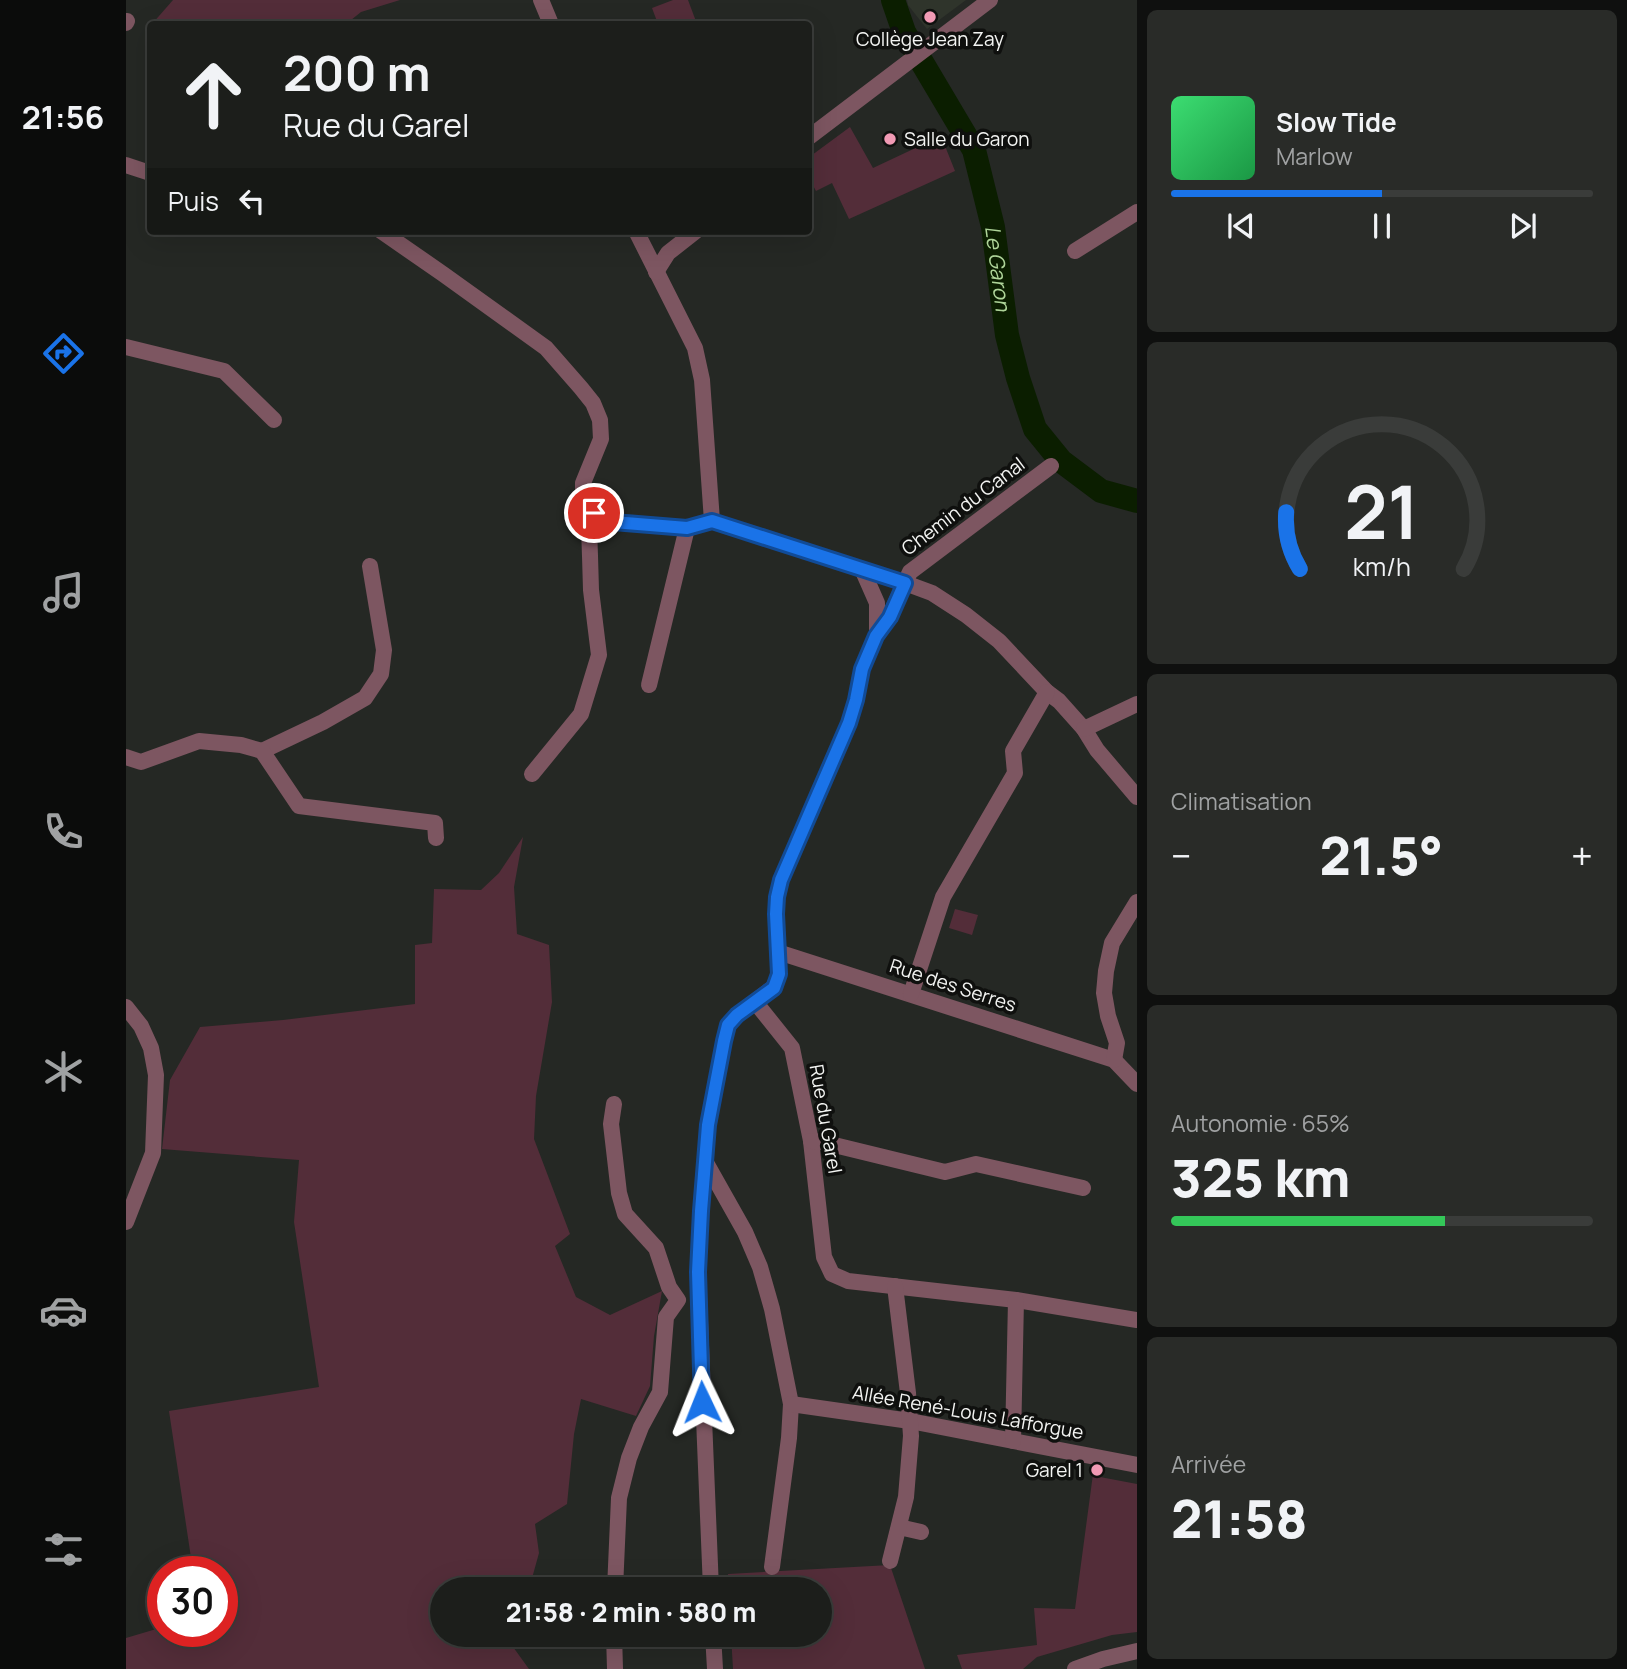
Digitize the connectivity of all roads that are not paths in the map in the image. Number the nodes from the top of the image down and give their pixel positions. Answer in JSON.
{"nodes":[{"id":1,"x":541,"y":0,"type":"edge"},
{"id":2,"x":990,"y":0,"type":"edge"},
{"id":3,"x":550,"y":21,"type":"edge"},
{"id":4,"x":812,"y":135,"type":"edge"},
{"id":5,"x":126,"y":165,"type":"edge"},
{"id":6,"x":147,"y":172,"type":"edge"},
{"id":7,"x":1137,"y":212,"type":"edge"},
{"id":8,"x":387,"y":235,"type":"edge"},
{"id":9,"x":641,"y":235,"type":"edge"},
{"id":10,"x":691,"y":235,"type":"edge"},
{"id":11,"x":1076,"y":251,"type":"dead end"},
{"id":12,"x":656,"y":272,"type":"junction"},
{"id":13,"x":126,"y":347,"type":"edge"},
{"id":14,"x":274,"y":420,"type":"dead end"},
{"id":15,"x":1051,"y":466,"type":"dead end"},
{"id":16,"x":594,"y":513,"type":"junction"},
{"id":17,"x":712,"y":521,"type":"junction"},
{"id":18,"x":687,"y":528,"type":"junction"},
{"id":19,"x":370,"y":566,"type":"dead end"},
{"id":20,"x":862,"y":569,"type":"junction"},
{"id":21,"x":905,"y":583,"type":"junction"},
{"id":22,"x":877,"y":603,"type":"junction"},
{"id":23,"x":876,"y":636,"type":"junction"},
{"id":24,"x":649,"y":685,"type":"dead end"},
{"id":25,"x":1047,"y":692,"type":"junction"},
{"id":26,"x":1137,"y":704,"type":"edge"},
{"id":27,"x":1084,"y":729,"type":"junction"},
{"id":28,"x":262,"y":751,"type":"junction"},
{"id":29,"x":126,"y":757,"type":"edge"},
{"id":30,"x":533,"y":774,"type":"dead end"},
{"id":31,"x":1137,"y":797,"type":"edge"},
{"id":32,"x":436,"y":838,"type":"dead end"},
{"id":33,"x":1137,"y":902,"type":"edge"},
{"id":34,"x":778,"y":953,"type":"junction"},
{"id":35,"x":912,"y":994,"type":"junction"},
{"id":36,"x":755,"y":1003,"type":"junction"},
{"id":37,"x":126,"y":1007,"type":"edge"},
{"id":38,"x":1114,"y":1060,"type":"junction"},
{"id":39,"x":1137,"y":1084,"type":"edge"},
{"id":40,"x":614,"y":1104,"type":"dead end"},
{"id":41,"x":811,"y":1141,"type":"junction"},
{"id":42,"x":705,"y":1161,"type":"junction"},
{"id":43,"x":1083,"y":1188,"type":"dead end"},
{"id":44,"x":126,"y":1222,"type":"edge"},
{"id":45,"x":895,"y":1286,"type":"junction"},
{"id":46,"x":678,"y":1300,"type":"junction"},
{"id":47,"x":1016,"y":1300,"type":"junction"},
{"id":48,"x":699,"y":1303,"type":"junction"},
{"id":49,"x":1137,"y":1320,"type":"edge"},
{"id":50,"x":791,"y":1404,"type":"junction"},
{"id":51,"x":910,"y":1421,"type":"junction"},
{"id":52,"x":1013,"y":1440,"type":"junction"},
{"id":53,"x":1137,"y":1465,"type":"edge"},
{"id":54,"x":899,"y":1527,"type":"junction"},
{"id":55,"x":921,"y":1532,"type":"dead end"},
{"id":56,"x":890,"y":1561,"type":"dead end"},
{"id":57,"x":772,"y":1567,"type":"dead end"},
{"id":58,"x":616,"y":1577,"type":"edge"},
{"id":59,"x":710,"y":1577,"type":"edge"},
{"id":60,"x":614,"y":1647,"type":"edge"},
{"id":61,"x":714,"y":1647,"type":"edge"},
{"id":62,"x":1137,"y":1651,"type":"edge"},
{"id":63,"x":615,"y":1669,"type":"edge"},
{"id":64,"x":715,"y":1669,"type":"edge"},
{"id":65,"x":1075,"y":1669,"type":"edge"}],
"edges":[{"from":1,"to":3,"type":"street"},
{"from":2,"to":4,"type":"street"},
{"from":5,"to":6,"type":"street"},
{"from":7,"to":11,"type":"street"},
{"from":8,"to":16,"type":"street"},
{"from":9,"to":12,"type":"street"},
{"from":10,"to":12,"type":"street"},
{"from":12,"to":17,"type":"street"},
{"from":13,"to":14,"type":"street"},
{"from":15,"to":21,"type":"street","name":"Chemin du Canal"},
{"from":16,"to":18,"type":"street"},
{"from":16,"to":30,"type":"street"},
{"from":17,"to":18,"type":"street"},
{"from":17,"to":20,"type":"street"},
{"from":18,"to":24,"type":"street"},
{"from":19,"to":28,"type":"street"},
{"from":20,"to":21,"type":"street"},
{"from":20,"to":22,"type":"street"},
{"from":21,"to":22,"type":"street"},
{"from":21,"to":23,"type":"street"},
{"from":21,"to":25,"type":"street"},
{"from":22,"to":23,"type":"street"},
{"from":23,"to":34,"type":"street"},
{"from":25,"to":27,"type":"street"},
{"from":25,"to":35,"type":"street"},
{"from":26,"to":27,"type":"street"},
{"from":27,"to":31,"type":"street"},
{"from":28,"to":29,"type":"street"},
{"from":28,"to":32,"type":"street"},
{"from":33,"to":38,"type":"street"},
{"from":34,"to":35,"type":"street","name":"Rue des Serres"},
{"from":34,"to":36,"type":"street"},
{"from":35,"to":38,"type":"street","name":"Rue des Serres"},
{"from":36,"to":41,"type":"street","name":"Rue du Garel"},
{"from":36,"to":42,"type":"street"},
{"from":37,"to":44,"type":"street"},
{"from":38,"to":39,"type":"street"},
{"from":40,"to":46,"type":"street"},
{"from":41,"to":43,"type":"street"},
{"from":41,"to":45,"type":"street","name":"Rue du Garel"},
{"from":42,"to":48,"type":"street"},
{"from":42,"to":50,"type":"street"},
{"from":45,"to":47,"type":"street","name":"Rue du Garel"},
{"from":45,"to":51,"type":"street"},
{"from":46,"to":48,"type":"street"},
{"from":46,"to":58,"type":"street"},
{"from":47,"to":49,"type":"street","name":"Rue du Garel"},
{"from":47,"to":52,"type":"street"},
{"from":48,"to":59,"type":"street"},
{"from":50,"to":51,"type":"street","name":"Allée René-Louis Lafforgue"},
{"from":50,"to":57,"type":"street"},
{"from":51,"to":52,"type":"street","name":"Allée René-Louis Lafforgue"},
{"from":51,"to":54,"type":"street"},
{"from":52,"to":53,"type":"street","name":"Allée René-Louis Lafforgue"},
{"from":54,"to":55,"type":"street"},
{"from":54,"to":56,"type":"street"},
{"from":60,"to":63,"type":"street"},
{"from":61,"to":64,"type":"street"},
{"from":62,"to":65,"type":"street"}]}
